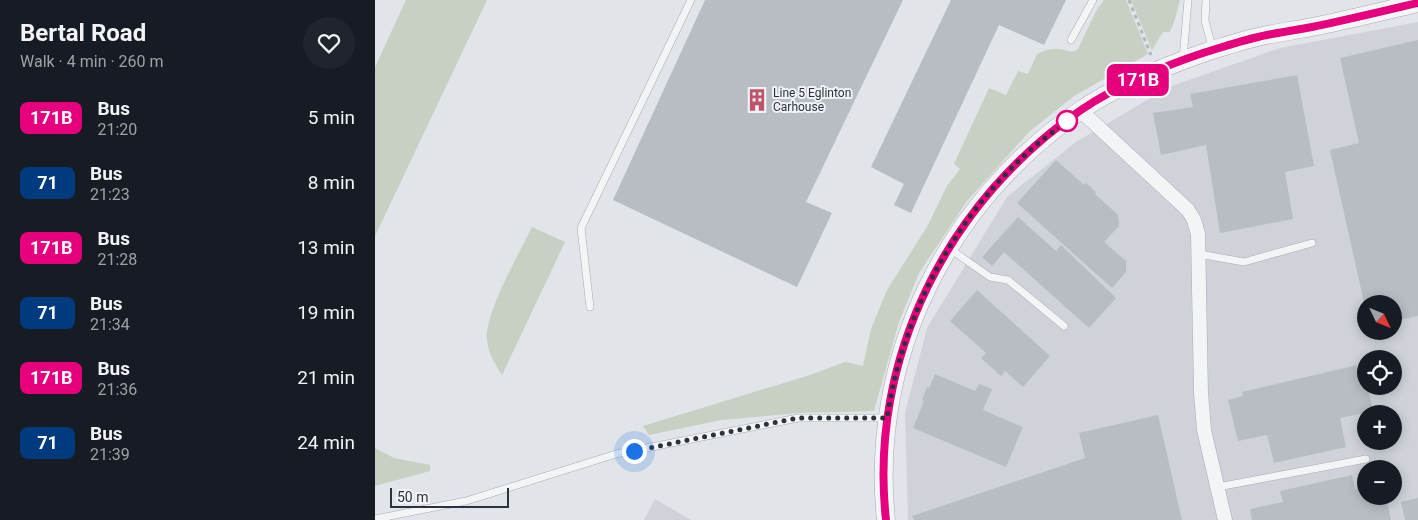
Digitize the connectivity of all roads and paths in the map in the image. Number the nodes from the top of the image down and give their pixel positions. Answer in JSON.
{"nodes":[{"id":1,"x":691,"y":0,"type":"edge"},
{"id":2,"x":1093,"y":0,"type":"edge"},
{"id":3,"x":1129,"y":0,"type":"edge"},
{"id":4,"x":1188,"y":0,"type":"edge"},
{"id":5,"x":1206,"y":0,"type":"edge"},
{"id":6,"x":1418,"y":4,"type":"edge"},
{"id":7,"x":1071,"y":40,"type":"dead end"},
{"id":8,"x":1213,"y":50,"type":"junction"},
{"id":9,"x":1151,"y":55,"type":"dead end"},
{"id":10,"x":1183,"y":61,"type":"junction"},
{"id":11,"x":1081,"y":110,"type":"junction"},
{"id":12,"x":1312,"y":243,"type":"dead end"},
{"id":13,"x":948,"y":248,"type":"junction"},
{"id":14,"x":1199,"y":254,"type":"junction"},
{"id":15,"x":590,"y":307,"type":"dead end"},
{"id":16,"x":1064,"y":326,"type":"dead end"},
{"id":17,"x":887,"y":418,"type":"junction"},
{"id":18,"x":1366,"y":459,"type":"dead end"},
{"id":19,"x":1217,"y":487,"type":"junction"},
{"id":20,"x":375,"y":519,"type":"edge"},
{"id":21,"x":886,"y":520,"type":"edge"},
{"id":22,"x":1225,"y":520,"type":"edge"}],
"edges":[{"from":1,"to":15,"type":"lane"},
{"from":2,"to":7,"type":"lane"},
{"from":3,"to":9,"type":"path"},
{"from":4,"to":10,"type":"lane"},
{"from":5,"to":8,"type":"lane"},
{"from":6,"to":8,"type":"street"},
{"from":8,"to":10,"type":"street"},
{"from":10,"to":11,"type":"street"},
{"from":11,"to":13,"type":"street"},
{"from":11,"to":14,"type":"street"},
{"from":12,"to":14,"type":"lane"},
{"from":13,"to":16,"type":"lane"},
{"from":13,"to":17,"type":"street"},
{"from":14,"to":19,"type":"street"},
{"from":17,"to":20,"type":"lane"},
{"from":17,"to":21,"type":"street"},
{"from":18,"to":19,"type":"lane"},
{"from":19,"to":22,"type":"street"}]}
